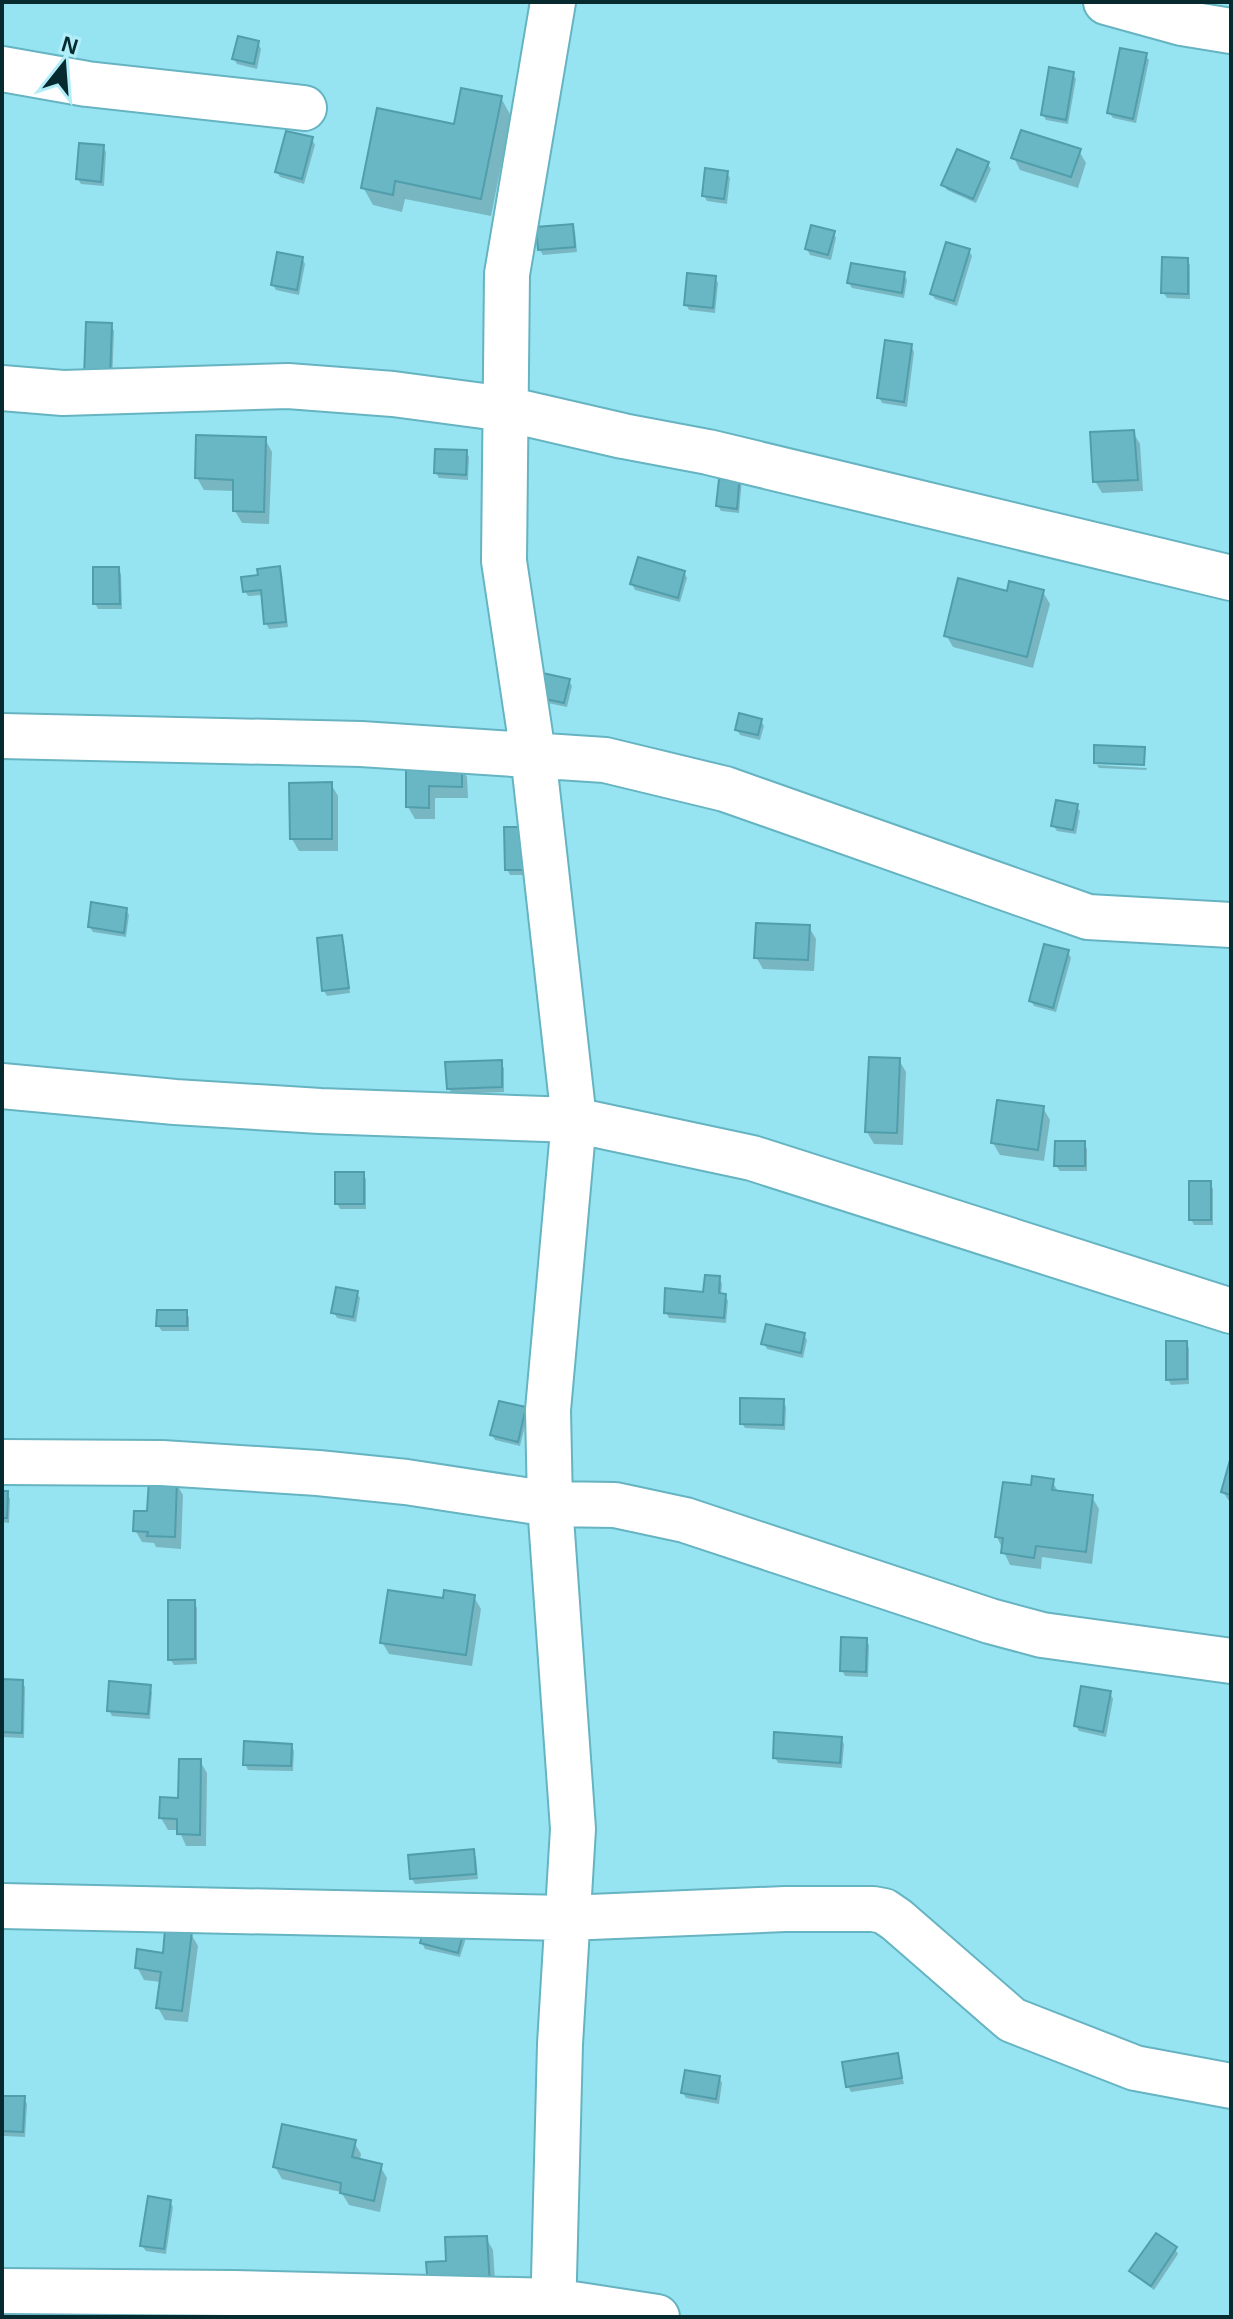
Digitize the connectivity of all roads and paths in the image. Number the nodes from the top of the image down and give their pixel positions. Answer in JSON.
{"nodes":[{"id":1,"x":553,"y":2,"type":"edge"},
{"id":2,"x":1106,"y":2,"type":"edge"},
{"id":3,"x":1231,"y":31,"type":"edge"},
{"id":4,"x":2,"y":69,"type":"edge"},
{"id":5,"x":304,"y":108,"type":"dead end"},
{"id":6,"x":2,"y":388,"type":"edge"},
{"id":7,"x":506,"y":409,"type":"junction"},
{"id":8,"x":1231,"y":578,"type":"edge"},
{"id":9,"x":2,"y":736,"type":"edge"},
{"id":10,"x":533,"y":754,"type":"junction"},
{"id":11,"x":1231,"y":925,"type":"edge"},
{"id":12,"x":2,"y":1086,"type":"edge"},
{"id":13,"x":574,"y":1120,"type":"junction"},
{"id":14,"x":1231,"y":1311,"type":"edge"},
{"id":15,"x":2,"y":1462,"type":"edge"},
{"id":16,"x":550,"y":1504,"type":"junction"},
{"id":17,"x":1231,"y":1661,"type":"edge"},
{"id":18,"x":2,"y":1906,"type":"edge"},
{"id":19,"x":566,"y":1918,"type":"junction"},
{"id":20,"x":1231,"y":2086,"type":"edge"},
{"id":21,"x":2,"y":2291,"type":"edge"},
{"id":22,"x":553,"y":2309,"type":"edge"},
{"id":23,"x":657,"y":2317,"type":"edge"}],
"edges":[{"from":1,"to":7,"type":"street"},
{"from":2,"to":3,"type":"street"},
{"from":4,"to":5,"type":"street"},
{"from":6,"to":7,"type":"street"},
{"from":7,"to":8,"type":"street"},
{"from":7,"to":10,"type":"street"},
{"from":9,"to":10,"type":"street"},
{"from":10,"to":11,"type":"street"},
{"from":10,"to":13,"type":"street"},
{"from":12,"to":13,"type":"street"},
{"from":13,"to":14,"type":"street"},
{"from":13,"to":16,"type":"street"},
{"from":15,"to":16,"type":"street"},
{"from":16,"to":17,"type":"street"},
{"from":16,"to":19,"type":"street"},
{"from":18,"to":19,"type":"street"},
{"from":19,"to":20,"type":"street"},
{"from":19,"to":22,"type":"street"},
{"from":21,"to":22,"type":"street"},
{"from":22,"to":23,"type":"street"}]}
